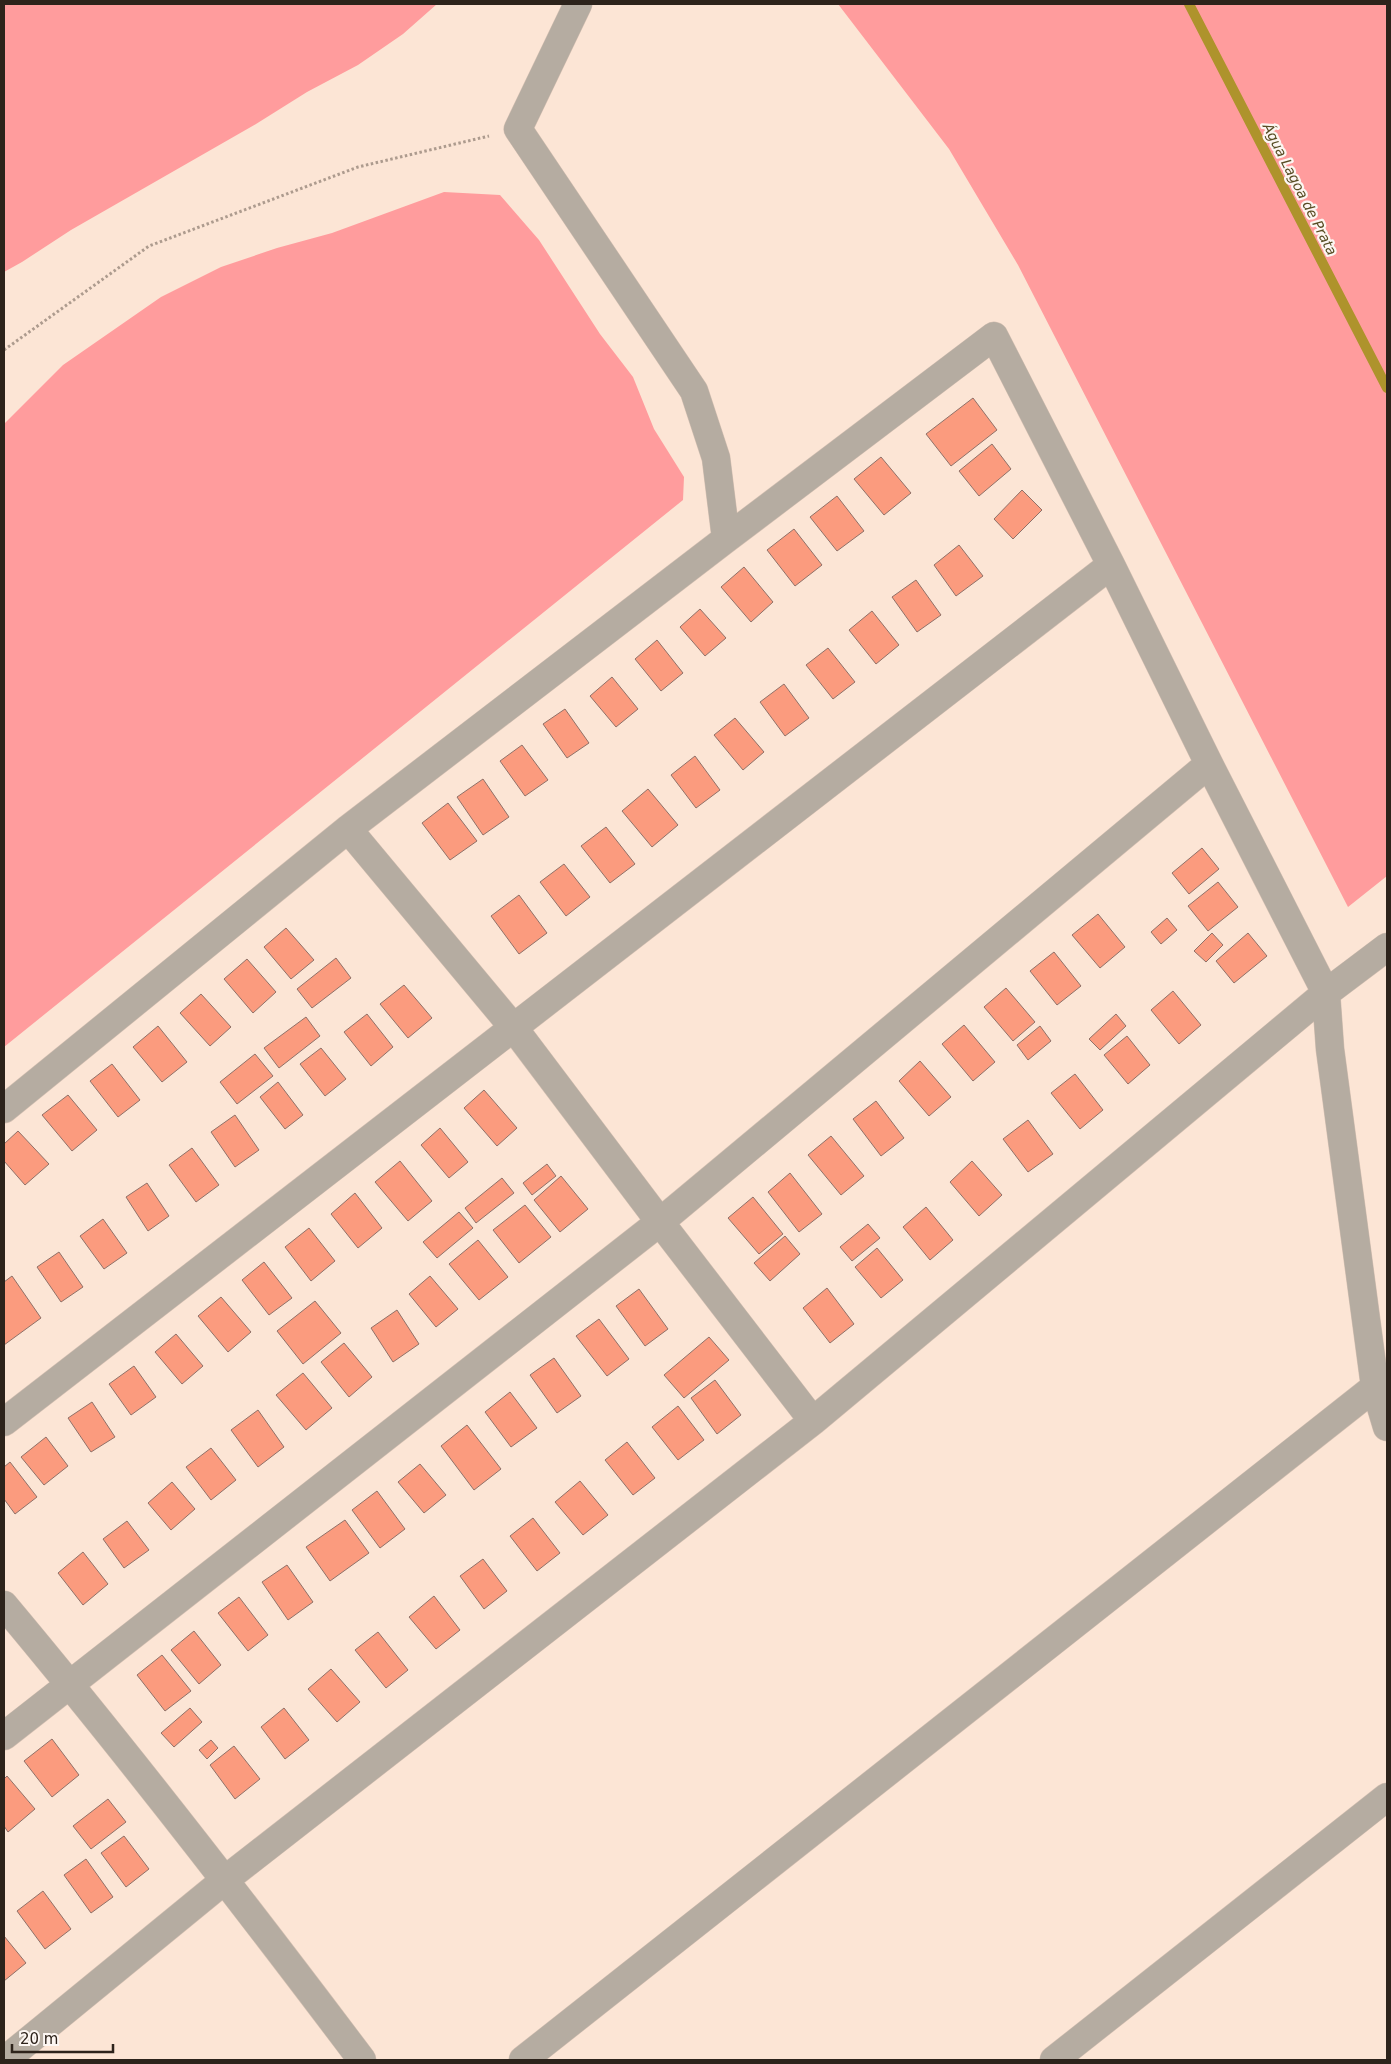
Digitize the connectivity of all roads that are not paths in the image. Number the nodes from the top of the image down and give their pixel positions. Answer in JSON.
{"nodes":[{"id":1,"x":578,"y":4,"type":"edge"},
{"id":2,"x":726,"y":539,"type":"junction"},
{"id":3,"x":1111,"y":565,"type":"junction"},
{"id":4,"x":1209,"y":764,"type":"junction"},
{"id":5,"x":348,"y":830,"type":"junction"},
{"id":6,"x":1387,"y":947,"type":"edge"},
{"id":7,"x":1326,"y":993,"type":"junction"},
{"id":8,"x":513,"y":1026,"type":"junction"},
{"id":9,"x":4,"y":1108,"type":"edge"},
{"id":10,"x":660,"y":1222,"type":"junction"},
{"id":11,"x":1375,"y":1387,"type":"junction"},
{"id":12,"x":813,"y":1421,"type":"junction"},
{"id":13,"x":4,"y":1422,"type":"edge"},
{"id":14,"x":1387,"y":1427,"type":"edge"},
{"id":15,"x":4,"y":1605,"type":"edge"},
{"id":16,"x":70,"y":1684,"type":"junction"},
{"id":17,"x":4,"y":1736,"type":"edge"},
{"id":18,"x":1387,"y":1797,"type":"edge"},
{"id":19,"x":226,"y":1879,"type":"junction"},
{"id":20,"x":4,"y":2060,"type":"edge"},
{"id":21,"x":362,"y":2060,"type":"edge"},
{"id":22,"x":522,"y":2060,"type":"edge"},
{"id":23,"x":1054,"y":2060,"type":"edge"}],
"edges":[{"from":1,"to":2,"type":"street"},
{"from":2,"to":3,"type":"street"},
{"from":2,"to":5,"type":"street"},
{"from":3,"to":4,"type":"street"},
{"from":3,"to":8,"type":"street"},
{"from":4,"to":7,"type":"street"},
{"from":4,"to":10,"type":"street"},
{"from":5,"to":8,"type":"street"},
{"from":5,"to":9,"type":"street"},
{"from":6,"to":7,"type":"street"},
{"from":7,"to":11,"type":"street"},
{"from":7,"to":12,"type":"street"},
{"from":8,"to":10,"type":"street"},
{"from":8,"to":13,"type":"street"},
{"from":10,"to":12,"type":"street"},
{"from":10,"to":16,"type":"street"},
{"from":11,"to":14,"type":"street"},
{"from":11,"to":22,"type":"street"},
{"from":12,"to":19,"type":"street"},
{"from":15,"to":16,"type":"street"},
{"from":16,"to":17,"type":"street"},
{"from":16,"to":19,"type":"street"},
{"from":18,"to":23,"type":"street"},
{"from":19,"to":20,"type":"street"},
{"from":19,"to":21,"type":"street"}]}
